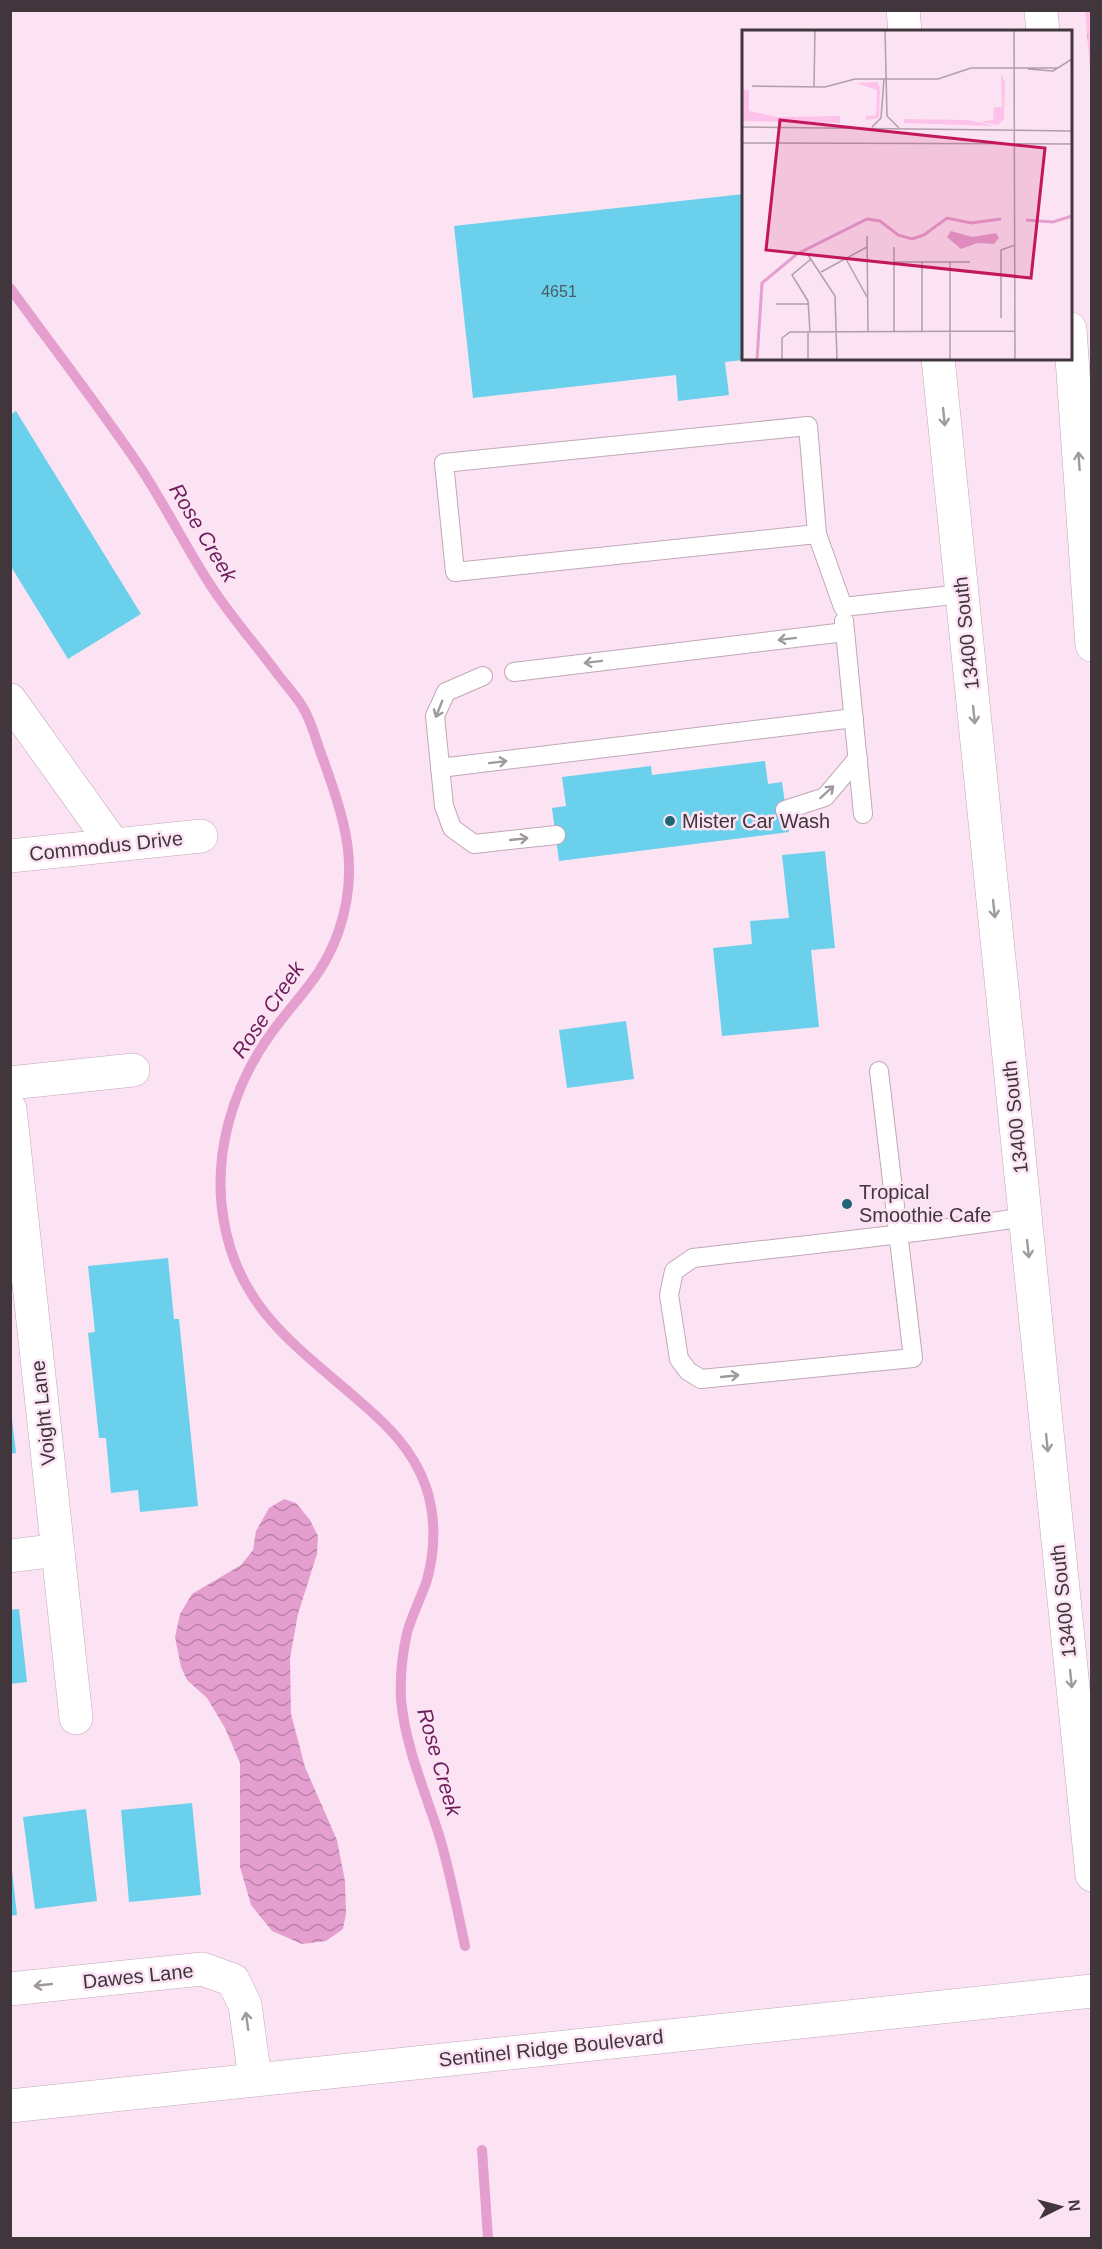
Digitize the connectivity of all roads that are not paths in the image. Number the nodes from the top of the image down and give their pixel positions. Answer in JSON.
{"nodes":[{"id":1,"x":903,"y":10,"type":"edge"},
{"id":2,"x":1041,"y":10,"type":"edge"},
{"id":3,"x":905,"y":30,"type":"edge"},
{"id":4,"x":1043,"y":30,"type":"edge"},
{"id":5,"x":1072,"y":344,"type":"edge"},
{"id":6,"x":938,"y":360,"type":"edge"},
{"id":7,"x":817,"y":534,"type":"junction"},
{"id":8,"x":962,"y":594,"type":"junction"},
{"id":9,"x":843,"y":607,"type":"junction"},
{"id":10,"x":845,"y":632,"type":"junction"},
{"id":11,"x":1092,"y":645,"type":"edge"},
{"id":12,"x":514,"y":672,"type":"dead end"},
{"id":13,"x":483,"y":676,"type":"dead end"},
{"id":14,"x":10,"y":700,"type":"edge"},
{"id":15,"x":854,"y":718,"type":"junction"},
{"id":16,"x":858,"y":758,"type":"junction"},
{"id":17,"x":440,"y":768,"type":"junction"},
{"id":18,"x":785,"y":810,"type":"dead end"},
{"id":19,"x":863,"y":814,"type":"dead end"},
{"id":20,"x":556,"y":835,"type":"dead end"},
{"id":21,"x":201,"y":836,"type":"dead end"},
{"id":22,"x":113,"y":844,"type":"junction"},
{"id":23,"x":10,"y":856,"type":"edge"},
{"id":24,"x":133,"y":1070,"type":"dead end"},
{"id":25,"x":879,"y":1071,"type":"dead end"},
{"id":26,"x":10,"y":1083,"type":"edge"},
{"id":27,"x":10,"y":1109,"type":"edge"},
{"id":28,"x":1025,"y":1217,"type":"junction"},
{"id":29,"x":899,"y":1234,"type":"junction"},
{"id":30,"x":22,"y":1319,"type":"edge"},
{"id":31,"x":58,"y":1550,"type":"junction"},
{"id":32,"x":10,"y":1556,"type":"edge"},
{"id":33,"x":76,"y":1718,"type":"dead end"},
{"id":34,"x":1092,"y":1875,"type":"edge"},
{"id":35,"x":10,"y":1989,"type":"edge"},
{"id":36,"x":1092,"y":1991,"type":"edge"},
{"id":37,"x":255,"y":2079,"type":"junction"},
{"id":38,"x":10,"y":2106,"type":"edge"}],
"edges":[{"from":1,"to":3,"type":"main road"},
{"from":2,"to":4,"type":"main road"},
{"from":11,"to":5,"type":"main road","one_way":true},
{"from":6,"to":8,"type":"main road","name":"13400 South","one_way":true},
{"from":7,"to":7,"type":"lane"},
{"from":7,"to":9,"type":"lane"},
{"from":8,"to":9,"type":"lane"},
{"from":8,"to":28,"type":"main road","name":"13400 South","one_way":true},
{"from":9,"to":10,"type":"lane"},
{"from":10,"to":12,"type":"lane","one_way":true},
{"from":10,"to":15,"type":"lane"},
{"from":13,"to":17,"type":"lane","one_way":true},
{"from":14,"to":22,"type":"main road"},
{"from":15,"to":16,"type":"lane"},
{"from":17,"to":15,"type":"lane","one_way":true},
{"from":18,"to":16,"type":"lane","one_way":true},
{"from":16,"to":19,"type":"lane"},
{"from":17,"to":20,"type":"lane","one_way":true},
{"from":21,"to":22,"type":"main road","name":"Commodus Drive"},
{"from":22,"to":23,"type":"main road","name":"Commodus Drive"},
{"from":24,"to":26,"type":"main road"},
{"from":25,"to":29,"type":"lane"},
{"from":27,"to":30,"type":"main road","name":"Voight Lane"},
{"from":28,"to":29,"type":"lane"},
{"from":28,"to":34,"type":"main road","name":"13400 South","one_way":true},
{"from":29,"to":29,"type":"lane","one_way":true},
{"from":30,"to":31,"type":"main road","name":"Voight Lane"},
{"from":31,"to":32,"type":"main road"},
{"from":31,"to":33,"type":"main road","name":"Voight Lane"},
{"from":37,"to":35,"type":"main road","name":"Dawes Lane","one_way":true},
{"from":36,"to":37,"type":"main road","name":"Sentinel Ridge Boulevard"},
{"from":37,"to":38,"type":"main road","name":"Sentinel Ridge Boulevard"}]}
